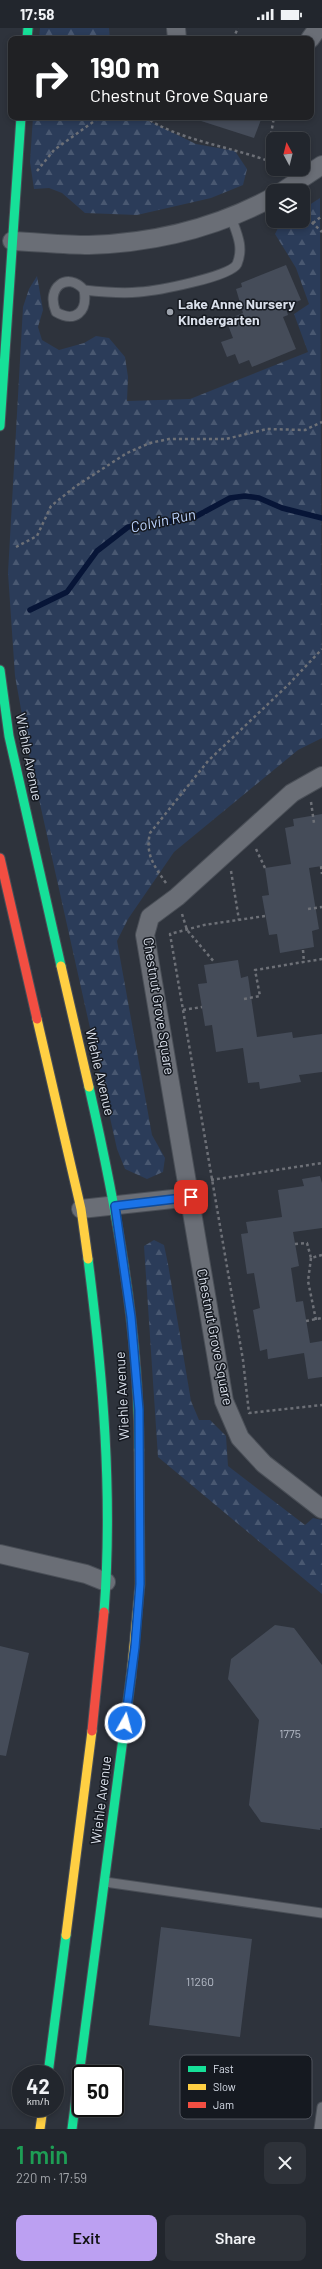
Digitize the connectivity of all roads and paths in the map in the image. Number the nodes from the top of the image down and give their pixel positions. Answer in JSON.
{"nodes":[{"id":1,"x":21,"y":120,"type":"edge"},
{"id":2,"x":96,"y":120,"type":"edge"},
{"id":3,"x":150,"y":120,"type":"edge"},
{"id":4,"x":273,"y":120,"type":"edge"},
{"id":5,"x":322,"y":165,"type":"edge"},
{"id":6,"x":36,"y":172,"type":"dead end"},
{"id":7,"x":294,"y":184,"type":"edge"},
{"id":8,"x":266,"y":200,"type":"edge"},
{"id":9,"x":322,"y":216,"type":"edge"},
{"id":10,"x":231,"y":218,"type":"junction"},
{"id":11,"x":310,"y":220,"type":"edge"},
{"id":12,"x":313,"y":223,"type":"junction"},
{"id":13,"x":322,"y":232,"type":"edge"},
{"id":14,"x":6,"y":241,"type":"edge"},
{"id":15,"x":84,"y":290,"type":"dead end"},
{"id":16,"x":322,"y":422,"type":"edge"},
{"id":17,"x":0,"y":426,"type":"edge"},
{"id":18,"x":16,"y":547,"type":"dead end"},
{"id":19,"x":322,"y":649,"type":"edge"},
{"id":20,"x":0,"y":670,"type":"edge"},
{"id":21,"x":322,"y":776,"type":"edge"},
{"id":22,"x":310,"y":795,"type":"dead end"},
{"id":23,"x":314,"y":823,"type":"dead end"},
{"id":24,"x":253,"y":843,"type":"dead end"},
{"id":25,"x":0,"y":858,"type":"edge"},
{"id":26,"x":230,"y":863,"type":"dead end"},
{"id":27,"x":321,"y":866,"type":"dead end"},
{"id":28,"x":265,"y":868,"type":"dead end"},
{"id":29,"x":322,"y":874,"type":"edge"},
{"id":30,"x":179,"y":904,"type":"junction"},
{"id":31,"x":322,"y":907,"type":"edge"},
{"id":32,"x":308,"y":909,"type":"dead end"},
{"id":33,"x":265,"y":916,"type":"dead end"},
{"id":34,"x":239,"y":920,"type":"junction"},
{"id":35,"x":187,"y":930,"type":"junction"},
{"id":36,"x":303,"y":950,"type":"dead end"},
{"id":37,"x":322,"y":959,"type":"edge"},
{"id":38,"x":304,"y":962,"type":"junction"},
{"id":39,"x":215,"y":963,"type":"dead end"},
{"id":40,"x":244,"y":999,"type":"dead end"},
{"id":41,"x":202,"y":1007,"type":"dead end"},
{"id":42,"x":183,"y":1010,"type":"junction"},
{"id":43,"x":322,"y":1163,"type":"edge"},
{"id":44,"x":211,"y":1180,"type":"junction"},
{"id":45,"x":191,"y":1197,"type":"junction"},
{"id":46,"x":115,"y":1206,"type":"junction"},
{"id":47,"x":80,"y":1209,"type":"junction"},
{"id":48,"x":295,"y":1244,"type":"dead end"},
{"id":49,"x":322,"y":1255,"type":"edge"},
{"id":50,"x":311,"y":1258,"type":"junction"},
{"id":51,"x":322,"y":1318,"type":"edge"},
{"id":52,"x":316,"y":1320,"type":"junction"},
{"id":53,"x":306,"y":1321,"type":"dead end"},
{"id":54,"x":322,"y":1405,"type":"edge"},
{"id":55,"x":322,"y":1509,"type":"edge"},
{"id":56,"x":0,"y":1554,"type":"edge"},
{"id":57,"x":106,"y":1582,"type":"junction"},
{"id":58,"x":105,"y":1882,"type":"junction"},
{"id":59,"x":322,"y":1913,"type":"edge"},
{"id":60,"x":49,"y":2065,"type":"edge"},
{"id":61,"x":322,"y":2107,"type":"edge"},
{"id":62,"x":42,"y":2117,"type":"edge"},
{"id":63,"x":40,"y":2129,"type":"edge"},
{"id":64,"x":72,"y":2129,"type":"edge"},
{"id":65,"x":319,"y":2129,"type":"edge"}],
"edges":[{"from":1,"to":14,"type":"main road"},
{"from":2,"to":6,"type":"path"},
{"from":3,"to":4,"type":"path"},
{"from":5,"to":7,"type":"street"},
{"from":8,"to":10,"type":"street"},
{"from":9,"to":12,"type":"path"},
{"from":10,"to":14,"type":"street"},
{"from":10,"to":15,"type":"lane"},
{"from":11,"to":12,"type":"path"},
{"from":12,"to":13,"type":"path"},
{"from":14,"to":17,"type":"main road"},
{"from":16,"to":18,"type":"path"},
{"from":19,"to":30,"type":"path"},
{"from":20,"to":46,"type":"main road","name":"Wiehle Avenue"},
{"from":21,"to":30,"type":"street","name":"Chestnut Grove Square"},
{"from":22,"to":23,"type":"path"},
{"from":24,"to":28,"type":"path"},
{"from":25,"to":47,"type":"main road","name":"Wiehle Avenue"},
{"from":26,"to":34,"type":"path"},
{"from":27,"to":29,"type":"path"},
{"from":30,"to":35,"type":"path"},
{"from":30,"to":45,"type":"street","name":"Chestnut Grove Square"},
{"from":31,"to":32,"type":"path"},
{"from":33,"to":34,"type":"path"},
{"from":34,"to":35,"type":"path"},
{"from":35,"to":39,"type":"path"},
{"from":35,"to":42,"type":"path"},
{"from":36,"to":38,"type":"path"},
{"from":37,"to":38,"type":"path"},
{"from":38,"to":40,"type":"path"},
{"from":41,"to":42,"type":"path"},
{"from":42,"to":44,"type":"path"},
{"from":43,"to":44,"type":"path"},
{"from":44,"to":54,"type":"path"},
{"from":45,"to":46,"type":"street"},
{"from":45,"to":55,"type":"street","name":"Chestnut Grove Square"},
{"from":46,"to":47,"type":"street"},
{"from":46,"to":58,"type":"main road","name":"Wiehle Avenue"},
{"from":47,"to":57,"type":"main road","name":"Wiehle Avenue"},
{"from":48,"to":50,"type":"path"},
{"from":49,"to":50,"type":"path"},
{"from":50,"to":52,"type":"path"},
{"from":51,"to":52,"type":"path"},
{"from":52,"to":53,"type":"path"},
{"from":56,"to":57,"type":"street"},
{"from":57,"to":60,"type":"main road","name":"Wiehle Avenue"},
{"from":58,"to":59,"type":"lane"},
{"from":58,"to":64,"type":"main road","name":"Wiehle Avenue"},
{"from":61,"to":65,"type":"lane"},
{"from":62,"to":63,"type":"main road"}]}
